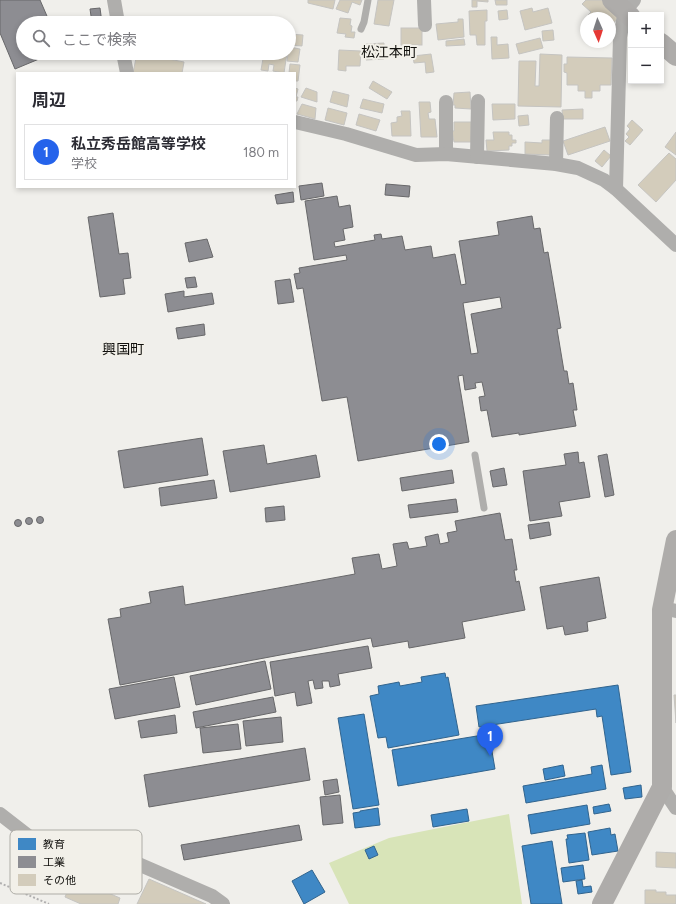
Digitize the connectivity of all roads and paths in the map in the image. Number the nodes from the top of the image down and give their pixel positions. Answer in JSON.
{"nodes":[{"id":1,"x":114,"y":0,"type":"edge"},
{"id":2,"x":368,"y":0,"type":"edge"},
{"id":3,"x":424,"y":0,"type":"edge"},
{"id":4,"x":626,"y":7,"type":"edge"},
{"id":5,"x":117,"y":16,"type":"edge"},
{"id":6,"x":425,"y":25,"type":"dead end"},
{"id":7,"x":361,"y":29,"type":"dead end"},
{"id":8,"x":664,"y":46,"type":"edge"},
{"id":9,"x":676,"y":56,"type":"edge"},
{"id":10,"x":124,"y":60,"type":"edge"},
{"id":11,"x":127,"y":72,"type":"edge"},
{"id":12,"x":478,"y":100,"type":"dead end"},
{"id":13,"x":446,"y":102,"type":"dead end"},
{"id":14,"x":557,"y":118,"type":"dead end"},
{"id":15,"x":296,"y":122,"type":"edge"},
{"id":16,"x":446,"y":154,"type":"junction"},
{"id":17,"x":477,"y":157,"type":"junction"},
{"id":18,"x":556,"y":164,"type":"junction"},
{"id":19,"x":616,"y":189,"type":"junction"},
{"id":20,"x":676,"y":245,"type":"edge"},
{"id":21,"x":475,"y":455,"type":"dead end"},
{"id":22,"x":484,"y":508,"type":"dead end"},
{"id":23,"x":676,"y":540,"type":"edge"},
{"id":24,"x":669,"y":610,"type":"edge"},
{"id":25,"x":662,"y":787,"type":"junction"},
{"id":26,"x":676,"y":808,"type":"edge"},
{"id":27,"x":0,"y":814,"type":"edge"},
{"id":28,"x":21,"y":830,"type":"edge"},
{"id":29,"x":142,"y":866,"type":"edge"},
{"id":30,"x":0,"y":883,"type":"edge"},
{"id":31,"x":10,"y":887,"type":"edge"},
{"id":32,"x":26,"y":894,"type":"edge"},
{"id":33,"x":49,"y":904,"type":"edge"},
{"id":34,"x":223,"y":904,"type":"edge"},
{"id":35,"x":602,"y":904,"type":"edge"}],
"edges":[{"from":1,"to":5,"type":"street"},
{"from":2,"to":7,"type":"lane"},
{"from":3,"to":6,"type":"street"},
{"from":4,"to":19,"type":"street"},
{"from":8,"to":9,"type":"street"},
{"from":10,"to":11,"type":"street"},
{"from":12,"to":17,"type":"street"},
{"from":13,"to":16,"type":"street"},
{"from":14,"to":18,"type":"street"},
{"from":15,"to":16,"type":"street"},
{"from":16,"to":17,"type":"street"},
{"from":17,"to":18,"type":"street"},
{"from":18,"to":19,"type":"street"},
{"from":19,"to":20,"type":"street"},
{"from":21,"to":22,"type":"lane"},
{"from":23,"to":24,"type":"street"},
{"from":24,"to":25,"type":"street"},
{"from":25,"to":26,"type":"street"},
{"from":25,"to":35,"type":"street"},
{"from":27,"to":28,"type":"street"},
{"from":29,"to":34,"type":"street"},
{"from":30,"to":31,"type":"path"},
{"from":32,"to":33,"type":"path"}]}
